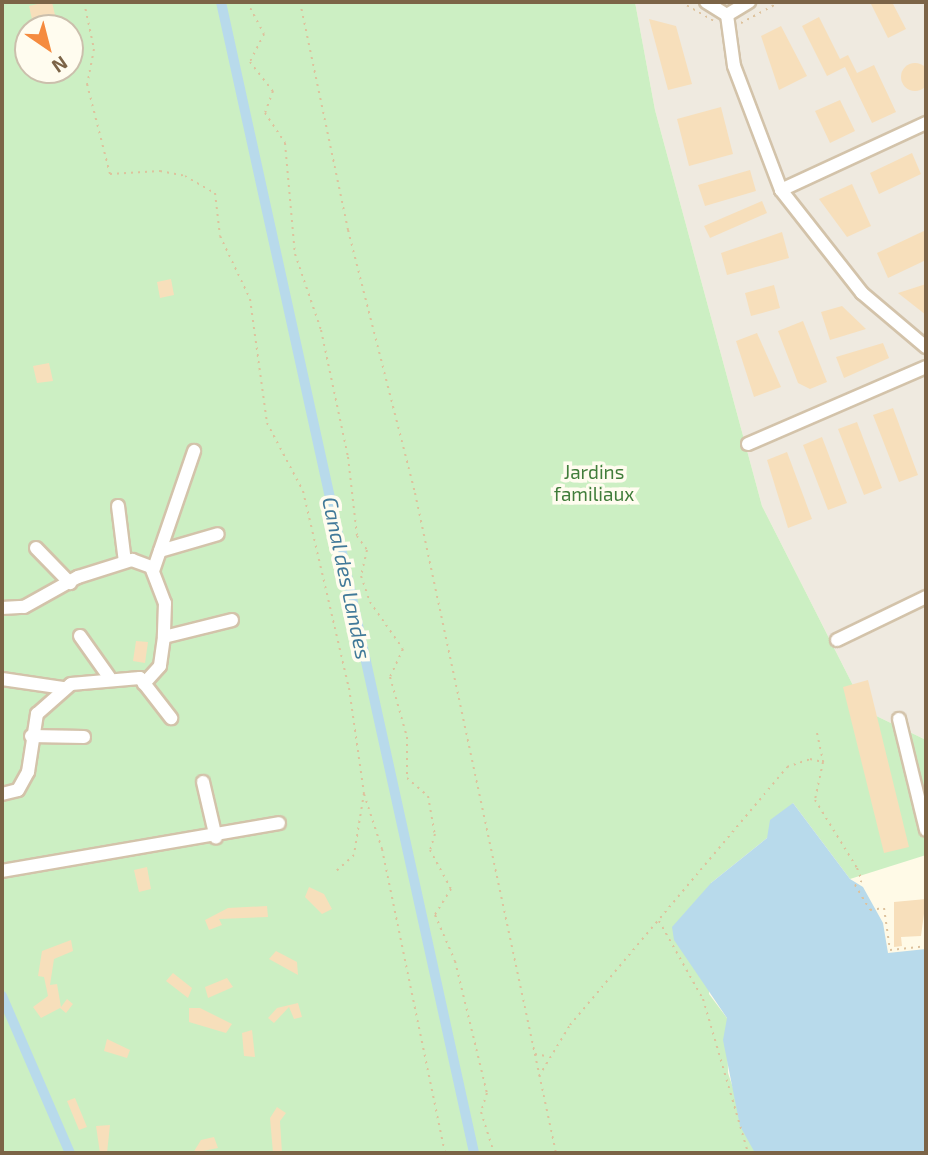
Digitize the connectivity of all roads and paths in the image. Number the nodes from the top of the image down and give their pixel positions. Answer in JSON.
{"nodes":[{"id":1,"x":84,"y":2,"type":"edge"},
{"id":2,"x":247,"y":2,"type":"edge"},
{"id":3,"x":300,"y":2,"type":"edge"},
{"id":4,"x":706,"y":2,"type":"edge"},
{"id":5,"x":749,"y":2,"type":"edge"},
{"id":6,"x":727,"y":15,"type":"junction"},
{"id":7,"x":926,"y":123,"type":"edge"},
{"id":8,"x":781,"y":190,"type":"junction"},
{"id":9,"x":926,"y":347,"type":"edge"},
{"id":10,"x":926,"y":367,"type":"edge"},
{"id":11,"x":748,"y":444,"type":"dead end"},
{"id":12,"x":194,"y":451,"type":"dead end"},
{"id":13,"x":118,"y":506,"type":"dead end"},
{"id":14,"x":218,"y":534,"type":"dead end"},
{"id":15,"x":36,"y":548,"type":"dead end"},
{"id":16,"x":160,"y":551,"type":"junction"},
{"id":17,"x":125,"y":562,"type":"junction"},
{"id":18,"x":153,"y":571,"type":"junction"},
{"id":19,"x":70,"y":583,"type":"junction"},
{"id":20,"x":926,"y":597,"type":"edge"},
{"id":21,"x":2,"y":608,"type":"edge"},
{"id":22,"x":232,"y":620,"type":"dead end"},
{"id":23,"x":80,"y":636,"type":"dead end"},
{"id":24,"x":164,"y":637,"type":"junction"},
{"id":25,"x":837,"y":640,"type":"dead end"},
{"id":26,"x":109,"y":677,"type":"junction"},
{"id":27,"x":2,"y":680,"type":"edge"},
{"id":28,"x":144,"y":684,"type":"junction"},
{"id":29,"x":64,"y":688,"type":"junction"},
{"id":30,"x":171,"y":718,"type":"dead end"},
{"id":31,"x":899,"y":719,"type":"dead end"},
{"id":32,"x":817,"y":733,"type":"dead end"},
{"id":33,"x":31,"y":736,"type":"junction"},
{"id":34,"x":84,"y":737,"type":"dead end"},
{"id":35,"x":823,"y":762,"type":"junction"},
{"id":36,"x":203,"y":782,"type":"dead end"},
{"id":37,"x":2,"y":793,"type":"edge"},
{"id":38,"x":364,"y":793,"type":"junction"},
{"id":39,"x":279,"y":823,"type":"dead end"},
{"id":40,"x":926,"y":830,"type":"edge"},
{"id":41,"x":216,"y":838,"type":"junction"},
{"id":42,"x":2,"y":871,"type":"edge"},
{"id":43,"x":335,"y":872,"type":"dead end"},
{"id":44,"x":659,"y":921,"type":"junction"},
{"id":45,"x":926,"y":946,"type":"edge"},
{"id":46,"x":534,"y":1054,"type":"junction"},
{"id":47,"x":547,"y":1057,"type":"junction"},
{"id":48,"x":539,"y":1077,"type":"junction"},
{"id":49,"x":445,"y":1153,"type":"edge"},
{"id":50,"x":494,"y":1153,"type":"edge"},
{"id":51,"x":556,"y":1153,"type":"edge"},
{"id":52,"x":748,"y":1153,"type":"edge"}],
"edges":[{"from":1,"to":38,"type":"path"},
{"from":2,"to":50,"type":"path"},
{"from":3,"to":46,"type":"path"},
{"from":4,"to":6,"type":"street"},
{"from":5,"to":6,"type":"street"},
{"from":6,"to":8,"type":"street"},
{"from":7,"to":8,"type":"street"},
{"from":8,"to":9,"type":"street"},
{"from":10,"to":11,"type":"street"},
{"from":12,"to":16,"type":"street"},
{"from":13,"to":17,"type":"street"},
{"from":14,"to":16,"type":"street"},
{"from":15,"to":19,"type":"street"},
{"from":16,"to":18,"type":"street"},
{"from":17,"to":18,"type":"street"},
{"from":17,"to":19,"type":"street"},
{"from":18,"to":24,"type":"street"},
{"from":19,"to":21,"type":"street"},
{"from":20,"to":25,"type":"street"},
{"from":22,"to":24,"type":"street"},
{"from":23,"to":26,"type":"street"},
{"from":24,"to":28,"type":"street"},
{"from":26,"to":28,"type":"street"},
{"from":26,"to":29,"type":"street"},
{"from":27,"to":29,"type":"street"},
{"from":28,"to":30,"type":"street"},
{"from":29,"to":33,"type":"street"},
{"from":31,"to":40,"type":"street"},
{"from":32,"to":35,"type":"path"},
{"from":33,"to":34,"type":"street"},
{"from":33,"to":37,"type":"street"},
{"from":35,"to":44,"type":"path"},
{"from":35,"to":45,"type":"path"},
{"from":36,"to":41,"type":"street"},
{"from":38,"to":43,"type":"path"},
{"from":38,"to":49,"type":"path"},
{"from":39,"to":41,"type":"street"},
{"from":41,"to":42,"type":"street"},
{"from":44,"to":47,"type":"path"},
{"from":44,"to":52,"type":"path"},
{"from":46,"to":47,"type":"path"},
{"from":46,"to":48,"type":"path"},
{"from":47,"to":48,"type":"path"},
{"from":48,"to":51,"type":"path"}]}
